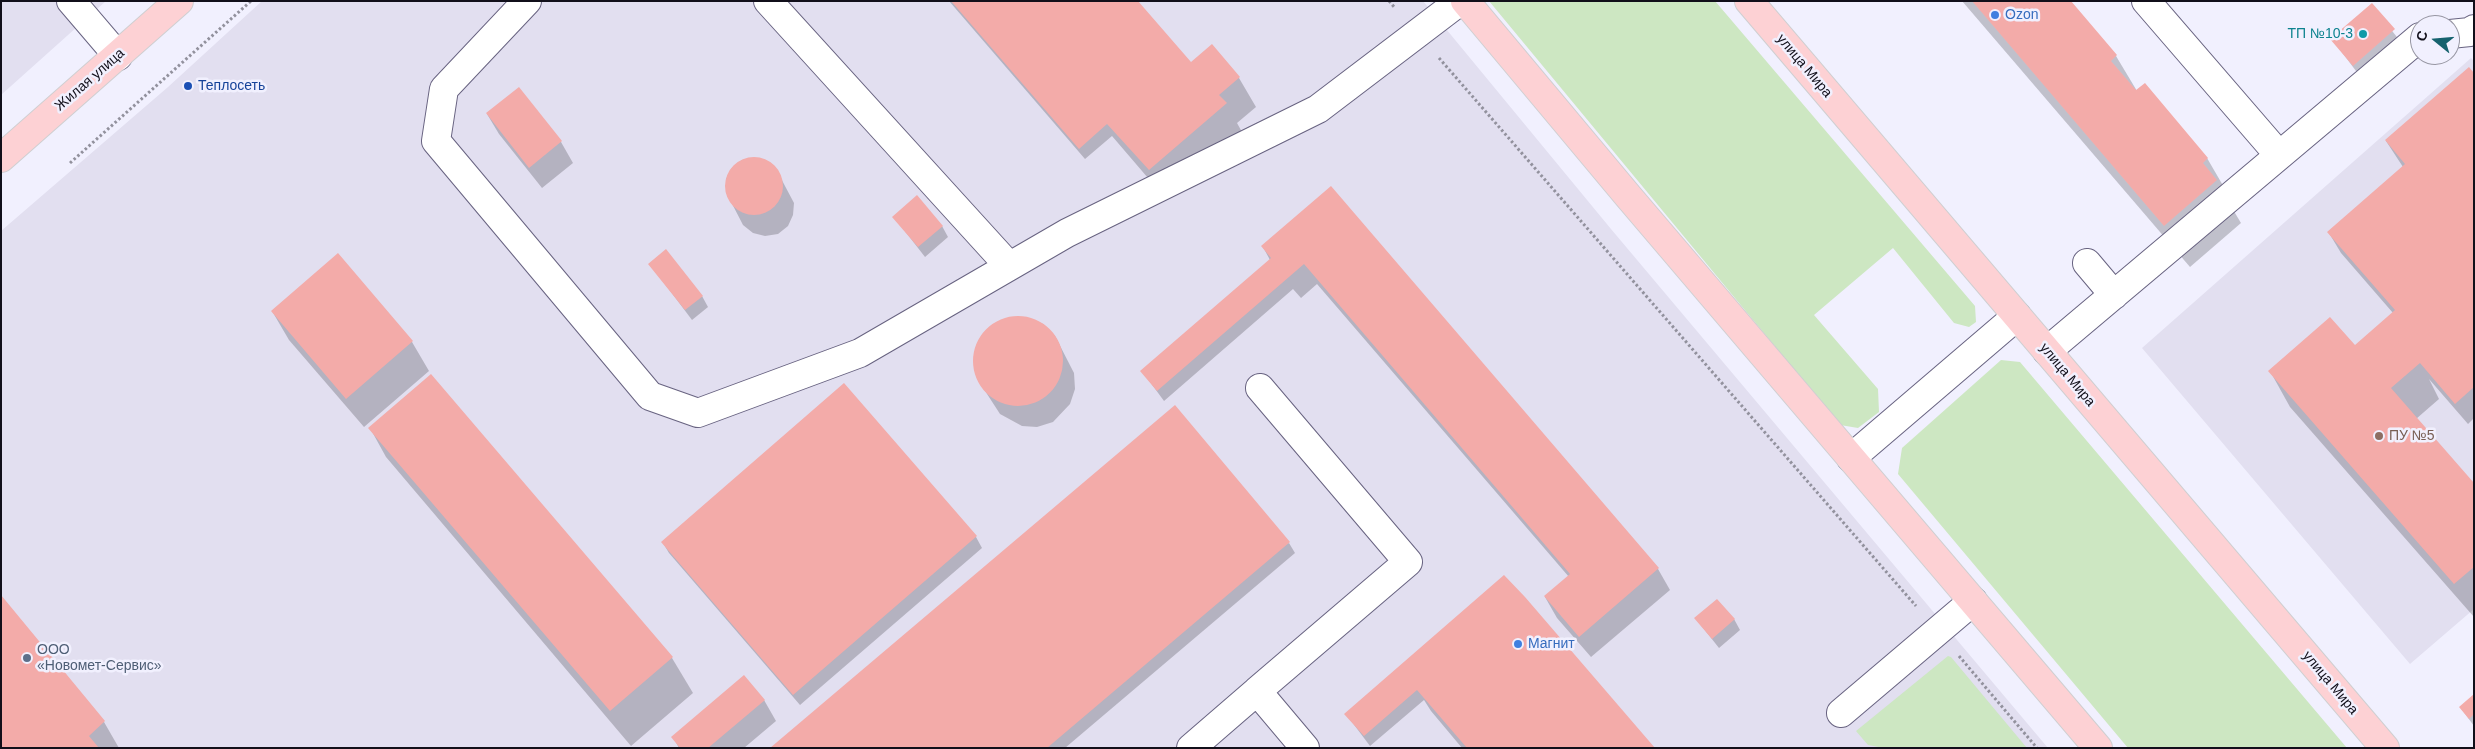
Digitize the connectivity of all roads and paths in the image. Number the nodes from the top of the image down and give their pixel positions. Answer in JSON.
{"nodes":[{"id":1,"x":70,"y":1,"type":"edge"},
{"id":2,"x":179,"y":1,"type":"edge"},
{"id":3,"x":251,"y":1,"type":"edge"},
{"id":4,"x":527,"y":1,"type":"edge"},
{"id":5,"x":768,"y":1,"type":"edge"},
{"id":6,"x":1389,"y":1,"type":"edge"},
{"id":7,"x":1460,"y":1,"type":"edge"},
{"id":8,"x":1466,"y":1,"type":"edge"},
{"id":9,"x":1750,"y":1,"type":"edge"},
{"id":10,"x":2146,"y":1,"type":"edge"},
{"id":11,"x":2474,"y":29,"type":"edge"},
{"id":12,"x":1417,"y":33,"type":"junction"},
{"id":13,"x":2460,"y":33,"type":"edge"},
{"id":14,"x":2410,"y":45,"type":"edge"},
{"id":15,"x":118,"y":56,"type":"junction"},
{"id":16,"x":2279,"y":155,"type":"junction"},
{"id":17,"x":1,"y":158,"type":"edge"},
{"id":18,"x":70,"y":162,"type":"dead end"},
{"id":19,"x":2087,"y":262,"type":"dead end"},
{"id":20,"x":1010,"y":266,"type":"junction"},
{"id":21,"x":2114,"y":294,"type":"junction"},
{"id":22,"x":2017,"y":316,"type":"junction"},
{"id":23,"x":2047,"y":351,"type":"junction"},
{"id":24,"x":1260,"y":388,"type":"dead end"},
{"id":25,"x":1851,"y":458,"type":"junction"},
{"id":26,"x":1973,"y":601,"type":"junction"},
{"id":27,"x":1938,"y":631,"type":"junction"},
{"id":28,"x":1257,"y":691,"type":"junction"},
{"id":29,"x":1841,"y":713,"type":"dead end"},
{"id":30,"x":1191,"y":748,"type":"edge"},
{"id":31,"x":1305,"y":748,"type":"edge"},
{"id":32,"x":2037,"y":748,"type":"edge"},
{"id":33,"x":2098,"y":748,"type":"edge"},
{"id":34,"x":2385,"y":748,"type":"edge"}],
"edges":[{"from":1,"to":15,"type":"lane"},
{"from":2,"to":15,"type":"main road","name":"Жилая улица"},
{"from":3,"to":18,"type":"path"},
{"from":4,"to":20,"type":"lane"},
{"from":5,"to":20,"type":"lane"},
{"from":6,"to":12,"type":"path"},
{"from":7,"to":12,"type":"lane"},
{"from":8,"to":25,"type":"main road"},
{"from":9,"to":22,"type":"main road","name":"улица Мира"},
{"from":10,"to":16,"type":"lane"},
{"from":11,"to":13,"type":"lane"},
{"from":12,"to":20,"type":"lane"},
{"from":12,"to":27,"type":"path"},
{"from":14,"to":16,"type":"lane"},
{"from":15,"to":17,"type":"main road","name":"Жилая улица"},
{"from":16,"to":21,"type":"lane"},
{"from":19,"to":21,"type":"lane"},
{"from":21,"to":23,"type":"lane"},
{"from":22,"to":23,"type":"main road","name":"улица Мира"},
{"from":22,"to":25,"type":"lane"},
{"from":23,"to":34,"type":"main road","name":"улица Мира"},
{"from":24,"to":28,"type":"lane"},
{"from":25,"to":26,"type":"main road"},
{"from":26,"to":27,"type":"lane"},
{"from":26,"to":33,"type":"main road"},
{"from":27,"to":29,"type":"lane"},
{"from":27,"to":32,"type":"path"},
{"from":28,"to":30,"type":"lane"},
{"from":28,"to":31,"type":"lane"}]}
